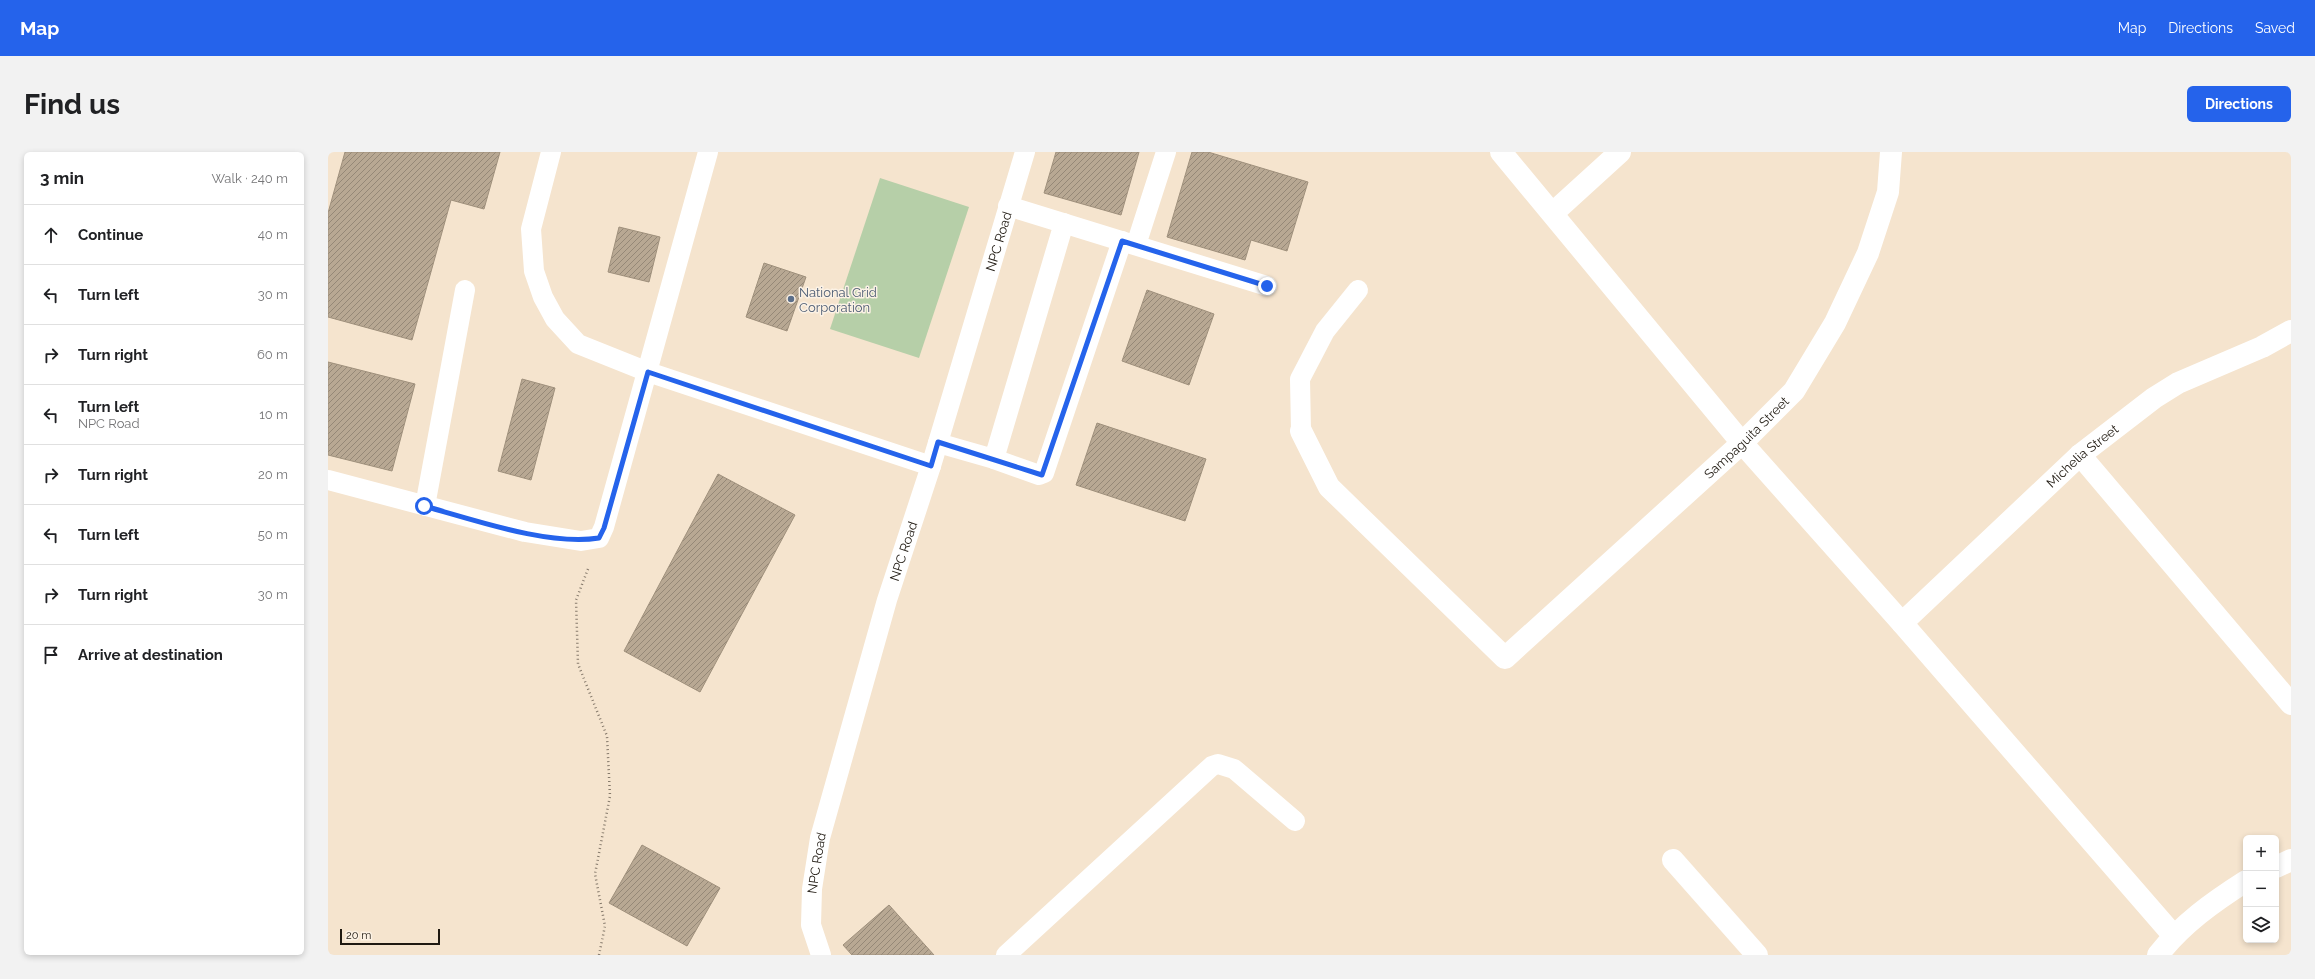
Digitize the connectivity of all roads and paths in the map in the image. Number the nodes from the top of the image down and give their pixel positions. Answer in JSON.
{"nodes":[{"id":1,"x":551,"y":152,"type":"edge"},
{"id":2,"x":708,"y":152,"type":"edge"},
{"id":3,"x":1025,"y":152,"type":"edge"},
{"id":4,"x":1166,"y":152,"type":"edge"},
{"id":5,"x":1502,"y":152,"type":"edge"},
{"id":6,"x":1620,"y":152,"type":"edge"},
{"id":7,"x":1891,"y":152,"type":"edge"},
{"id":8,"x":1008,"y":206,"type":"junction"},
{"id":9,"x":1553,"y":213,"type":"junction"},
{"id":10,"x":1064,"y":223,"type":"junction"},
{"id":11,"x":1129,"y":243,"type":"junction"},
{"id":12,"x":1267,"y":286,"type":"dead end"},
{"id":13,"x":465,"y":290,"type":"dead end"},
{"id":14,"x":1358,"y":290,"type":"dead end"},
{"id":15,"x":2291,"y":331,"type":"edge"},
{"id":16,"x":648,"y":372,"type":"junction"},
{"id":17,"x":1301,"y":431,"type":"joint"},
{"id":18,"x":938,"y":442,"type":"junction"},
{"id":19,"x":1742,"y":443,"type":"junction"},
{"id":20,"x":2080,"y":455,"type":"junction"},
{"id":21,"x":994,"y":459,"type":"junction"},
{"id":22,"x":931,"y":466,"type":"junction"},
{"id":23,"x":328,"y":480,"type":"edge"},
{"id":24,"x":424,"y":506,"type":"junction"},
{"id":25,"x":599,"y":538,"type":"junction"},
{"id":26,"x":1902,"y":623,"type":"junction"},
{"id":27,"x":2291,"y":704,"type":"edge"},
{"id":28,"x":1295,"y":821,"type":"dead end"},
{"id":29,"x":1673,"y":860,"type":"dead end"},
{"id":30,"x":2291,"y":860,"type":"edge"},
{"id":31,"x":2279,"y":865,"type":"edge"},
{"id":32,"x":2243,"y":883,"type":"edge"},
{"id":33,"x":2173,"y":935,"type":"junction"},
{"id":34,"x":599,"y":955,"type":"edge"},
{"id":35,"x":821,"y":955,"type":"edge"},
{"id":36,"x":1006,"y":955,"type":"edge"},
{"id":37,"x":1757,"y":955,"type":"edge"},
{"id":38,"x":2158,"y":955,"type":"edge"}],
"edges":[{"from":1,"to":16,"type":"lane"},
{"from":2,"to":16,"type":"lane"},
{"from":3,"to":8,"type":"lane","name":"NPC Road"},
{"from":4,"to":11,"type":"lane"},
{"from":5,"to":9,"type":"street"},
{"from":6,"to":9,"type":"street"},
{"from":7,"to":19,"type":"street","name":"Sampaguita Street"},
{"from":8,"to":10,"type":"lane"},
{"from":8,"to":18,"type":"lane","name":"NPC Road"},
{"from":9,"to":19,"type":"street"},
{"from":10,"to":11,"type":"lane"},
{"from":10,"to":21,"type":"lane"},
{"from":11,"to":12,"type":"lane"},
{"from":11,"to":21,"type":"lane"},
{"from":13,"to":24,"type":"lane"},
{"from":14,"to":17,"type":"lane"},
{"from":15,"to":20,"type":"street","name":"Michelia Street"},
{"from":16,"to":22,"type":"lane"},
{"from":16,"to":25,"type":"lane"},
{"from":17,"to":19,"type":"street","name":"Sampaguita Street"},
{"from":18,"to":21,"type":"lane"},
{"from":18,"to":22,"type":"lane","name":"NPC Road"},
{"from":19,"to":26,"type":"street"},
{"from":20,"to":26,"type":"street","name":"Michelia Street"},
{"from":20,"to":27,"type":"street"},
{"from":22,"to":35,"type":"lane","name":"NPC Road"},
{"from":23,"to":24,"type":"lane"},
{"from":24,"to":25,"type":"lane"},
{"from":25,"to":34,"type":"path"},
{"from":26,"to":33,"type":"street"},
{"from":28,"to":36,"type":"lane"},
{"from":29,"to":37,"type":"street"},
{"from":30,"to":31,"type":"street"},
{"from":32,"to":33,"type":"street"},
{"from":33,"to":38,"type":"street"}]}
